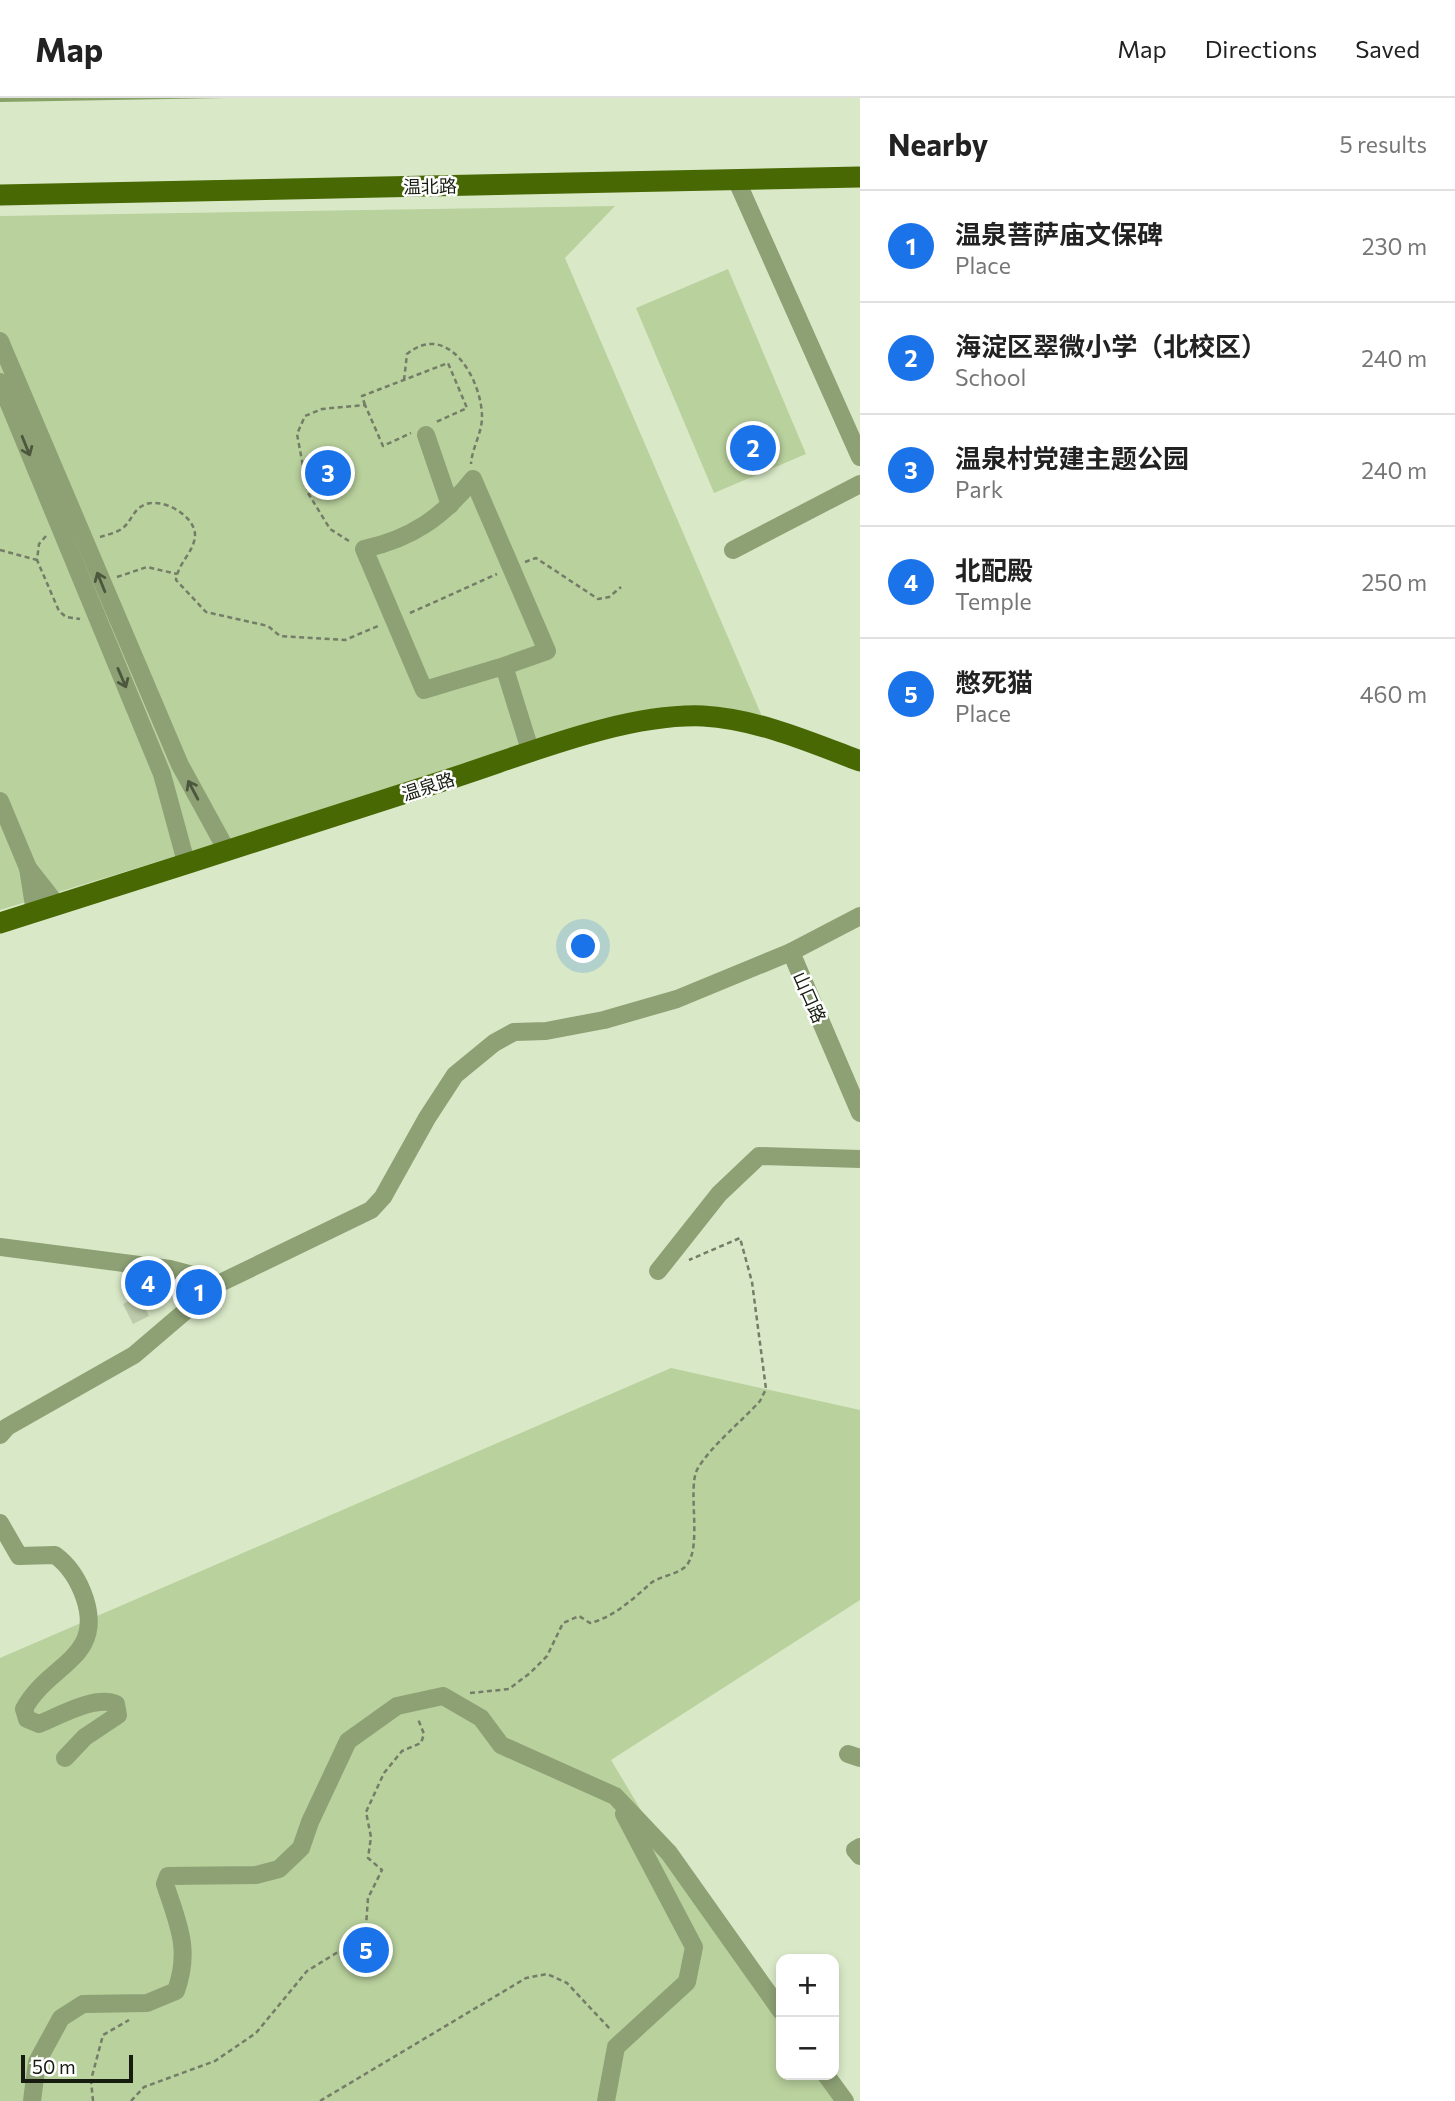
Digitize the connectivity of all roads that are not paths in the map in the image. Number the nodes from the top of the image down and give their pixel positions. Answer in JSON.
{"nodes":[{"id":1,"x":860,"y":177,"type":"edge"},
{"id":2,"x":736,"y":179,"type":"junction"},
{"id":3,"x":0,"y":195,"type":"edge"},
{"id":4,"x":1,"y":347,"type":"edge"},
{"id":5,"x":0,"y":383,"type":"edge"},
{"id":6,"x":426,"y":430,"type":"road end"},
{"id":7,"x":860,"y":457,"type":"edge"},
{"id":8,"x":860,"y":484,"type":"edge"},
{"id":9,"x":450,"y":505,"type":"junction"},
{"id":10,"x":66,"y":520,"type":"junction"},
{"id":11,"x":733,"y":550,"type":"dead end"},
{"id":12,"x":106,"y":618,"type":"junction"},
{"id":13,"x":503,"y":666,"type":"junction"},
{"id":14,"x":531,"y":753,"type":"junction"},
{"id":15,"x":860,"y":761,"type":"edge"},
{"id":16,"x":0,"y":801,"type":"edge"},
{"id":17,"x":226,"y":849,"type":"junction"},
{"id":18,"x":186,"y":862,"type":"junction"},
{"id":19,"x":29,"y":868,"type":"junction"},
{"id":20,"x":57,"y":905,"type":"junction"},
{"id":21,"x":35,"y":912,"type":"junction"},
{"id":22,"x":860,"y":916,"type":"edge"},
{"id":23,"x":0,"y":923,"type":"edge"},
{"id":24,"x":791,"y":952,"type":"junction"},
{"id":25,"x":860,"y":1113,"type":"edge"},
{"id":26,"x":860,"y":1159,"type":"edge"},
{"id":27,"x":0,"y":1247,"type":"edge"},
{"id":28,"x":658,"y":1271,"type":"dead end"},
{"id":29,"x":216,"y":1285,"type":"junction"},
{"id":30,"x":0,"y":1435,"type":"edge"},
{"id":31,"x":0,"y":1523,"type":"edge"},
{"id":32,"x":65,"y":1758,"type":"dead end"},
{"id":33,"x":615,"y":1796,"type":"junction"},
{"id":34,"x":860,"y":1847,"type":"edge"},
{"id":35,"x":860,"y":1856,"type":"edge"},
{"id":36,"x":776,"y":2004,"type":"edge"},
{"id":37,"x":830,"y":2080,"type":"edge"},
{"id":38,"x":32,"y":2101,"type":"edge"},
{"id":39,"x":606,"y":2101,"type":"edge"},
{"id":40,"x":845,"y":2101,"type":"edge"}],
"edges":[{"from":1,"to":2,"type":"main road","name":"温北路"},
{"from":2,"to":3,"type":"main road","name":"温北路"},
{"from":2,"to":7,"type":"street"},
{"from":4,"to":10,"type":"street"},
{"from":5,"to":10,"type":"street","one_way":true},
{"from":6,"to":9,"type":"street"},
{"from":8,"to":11,"type":"street"},
{"from":9,"to":13,"type":"street"},
{"from":9,"to":13,"type":"street"},
{"from":10,"to":12,"type":"street"},
{"from":12,"to":10,"type":"street","one_way":true},
{"from":17,"to":12,"type":"street","one_way":true},
{"from":12,"to":18,"type":"street","one_way":true},
{"from":13,"to":14,"type":"street"},
{"from":14,"to":15,"type":"main road","name":"温泉路"},
{"from":14,"to":17,"type":"main road","name":"温泉路"},
{"from":16,"to":19,"type":"street"},
{"from":17,"to":18,"type":"main road","name":"温泉路"},
{"from":18,"to":20,"type":"main road","name":"温泉路"},
{"from":19,"to":20,"type":"street"},
{"from":19,"to":21,"type":"street"},
{"from":20,"to":21,"type":"main road","name":"温泉路"},
{"from":21,"to":23,"type":"main road","name":"温泉路"},
{"from":22,"to":24,"type":"street","name":"山口路"},
{"from":24,"to":25,"type":"street","name":"山口路"},
{"from":24,"to":29,"type":"street"},
{"from":26,"to":28,"type":"street"},
{"from":27,"to":29,"type":"street"},
{"from":29,"to":30,"type":"street"},
{"from":31,"to":32,"type":"street"},
{"from":33,"to":36,"type":"street"},
{"from":33,"to":38,"type":"street"},
{"from":33,"to":39,"type":"street"},
{"from":34,"to":35,"type":"street"},
{"from":37,"to":40,"type":"street"}]}
